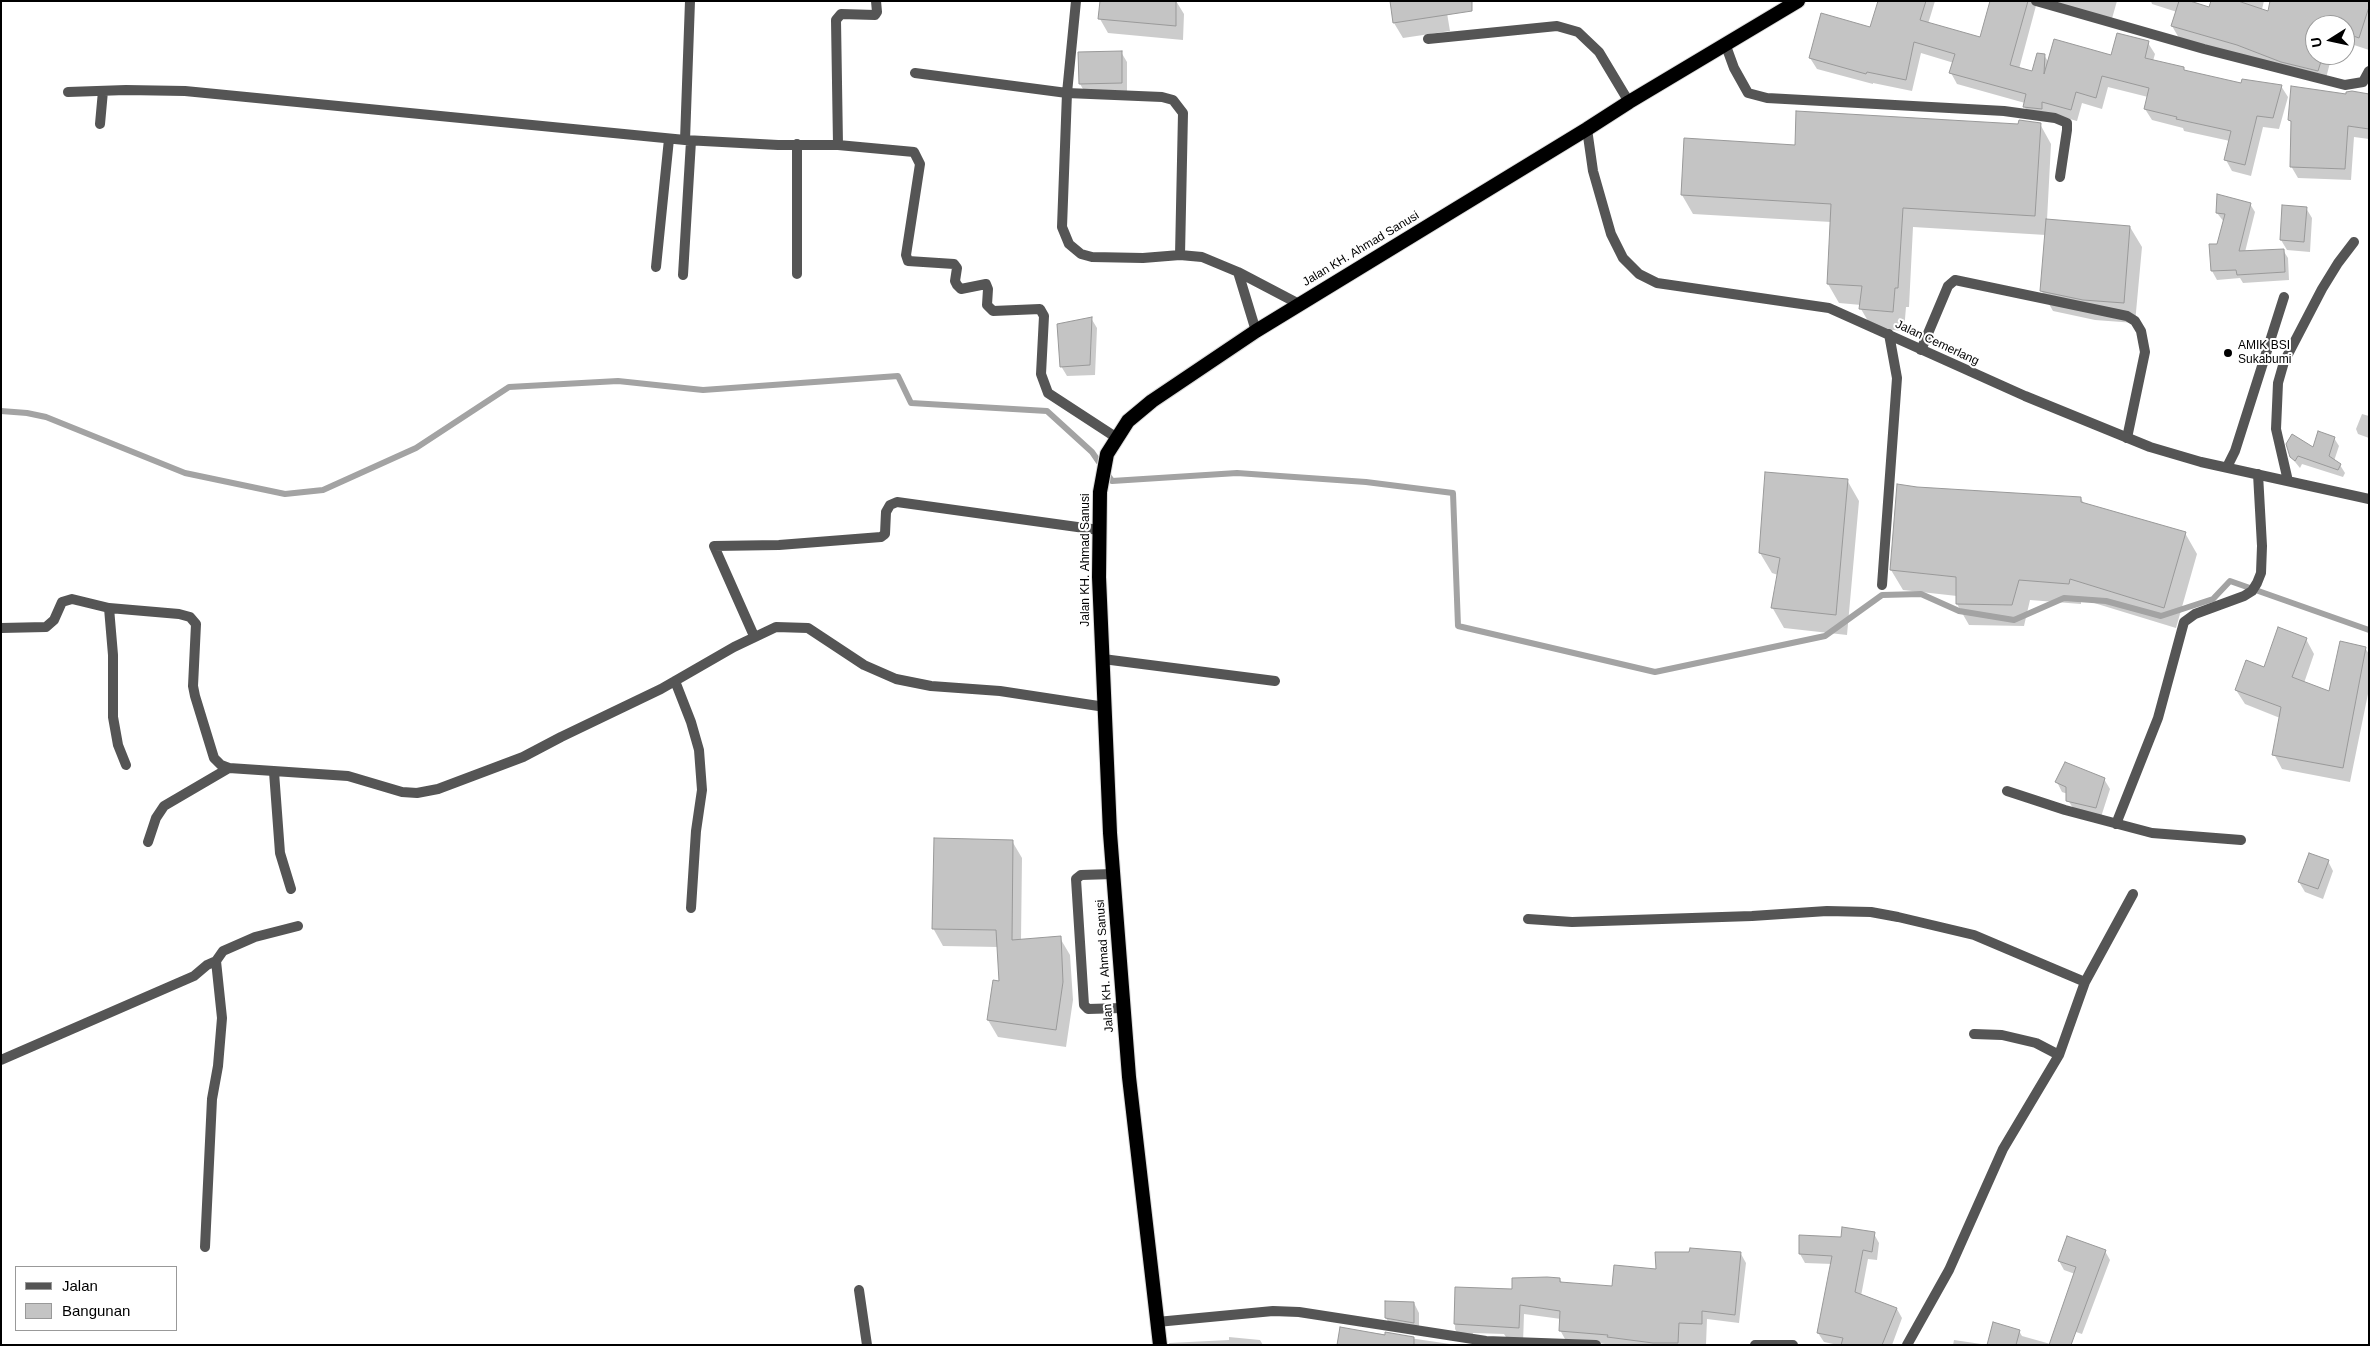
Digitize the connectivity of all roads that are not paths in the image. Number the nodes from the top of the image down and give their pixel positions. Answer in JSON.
{"nodes":[{"id":1,"x":690,"y":1,"type":"edge"},
{"id":2,"x":876,"y":1,"type":"edge"},
{"id":3,"x":1076,"y":1,"type":"edge"},
{"id":4,"x":1798,"y":1,"type":"edge"},
{"id":5,"x":2036,"y":1,"type":"edge"},
{"id":6,"x":1428,"y":39,"type":"dead end"},
{"id":7,"x":1726,"y":46,"type":"junction"},
{"id":8,"x":2369,"y":71,"type":"edge"},
{"id":9,"x":916,"y":73,"type":"dead end"},
{"id":10,"x":104,"y":91,"type":"junction"},
{"id":11,"x":68,"y":92,"type":"dead end"},
{"id":12,"x":1067,"y":93,"type":"junction"},
{"id":13,"x":1629,"y":102,"type":"junction"},
{"id":14,"x":100,"y":124,"type":"dead end"},
{"id":15,"x":1587,"y":130,"type":"junction"},
{"id":16,"x":669,"y":139,"type":"junction"},
{"id":17,"x":688,"y":140,"type":"junction"},
{"id":18,"x":797,"y":144,"type":"junction"},
{"id":19,"x":838,"y":145,"type":"junction"},
{"id":20,"x":2060,"y":177,"type":"dead end"},
{"id":21,"x":2354,"y":242,"type":"dead end"},
{"id":22,"x":1180,"y":255,"type":"junction"},
{"id":23,"x":656,"y":267,"type":"dead end"},
{"id":24,"x":1238,"y":272,"type":"junction"},
{"id":25,"x":797,"y":274,"type":"dead end"},
{"id":26,"x":683,"y":275,"type":"dead end"},
{"id":27,"x":2284,"y":297,"type":"dead end"},
{"id":28,"x":1299,"y":304,"type":"junction"},
{"id":29,"x":1256,"y":330,"type":"junction"},
{"id":30,"x":1889,"y":334,"type":"junction"},
{"id":31,"x":1920,"y":350,"type":"junction"},
{"id":32,"x":1117,"y":438,"type":"junction"},
{"id":33,"x":2127,"y":438,"type":"junction"},
{"id":34,"x":2227,"y":467,"type":"junction"},
{"id":35,"x":2258,"y":474,"type":"junction"},
{"id":36,"x":2288,"y":481,"type":"junction"},
{"id":37,"x":2369,"y":499,"type":"edge"},
{"id":38,"x":1099,"y":530,"type":"junction"},
{"id":39,"x":1882,"y":585,"type":"dead end"},
{"id":40,"x":109,"y":608,"type":"junction"},
{"id":41,"x":1,"y":628,"type":"edge"},
{"id":42,"x":754,"y":636,"type":"junction"},
{"id":43,"x":1103,"y":659,"type":"junction"},
{"id":44,"x":675,"y":681,"type":"junction"},
{"id":45,"x":1275,"y":681,"type":"dead end"},
{"id":46,"x":1105,"y":707,"type":"junction"},
{"id":47,"x":126,"y":765,"type":"dead end"},
{"id":48,"x":229,"y":768,"type":"junction"},
{"id":49,"x":274,"y":772,"type":"junction"},
{"id":50,"x":2007,"y":790,"type":"dead end"},
{"id":51,"x":2116,"y":824,"type":"junction"},
{"id":52,"x":2241,"y":840,"type":"dead end"},
{"id":53,"x":148,"y":842,"type":"dead end"},
{"id":54,"x":1113,"y":874,"type":"junction"},
{"id":55,"x":291,"y":889,"type":"dead end"},
{"id":56,"x":2132,"y":894,"type":"dead end"},
{"id":57,"x":691,"y":908,"type":"dead end"},
{"id":58,"x":1528,"y":919,"type":"dead end"},
{"id":59,"x":298,"y":926,"type":"dead end"},
{"id":60,"x":216,"y":961,"type":"junction"},
{"id":61,"x":2085,"y":982,"type":"junction"},
{"id":62,"x":1122,"y":1008,"type":"junction"},
{"id":63,"x":1974,"y":1034,"type":"dead end"},
{"id":64,"x":2060,"y":1055,"type":"junction"},
{"id":65,"x":1,"y":1060,"type":"edge"},
{"id":66,"x":205,"y":1247,"type":"dead end"},
{"id":67,"x":859,"y":1290,"type":"dead end"},
{"id":68,"x":1157,"y":1322,"type":"junction"},
{"id":69,"x":867,"y":1345,"type":"edge"},
{"id":70,"x":1160,"y":1345,"type":"edge"},
{"id":71,"x":1596,"y":1345,"type":"edge"},
{"id":72,"x":1755,"y":1345,"type":"edge"},
{"id":73,"x":1792,"y":1345,"type":"edge"},
{"id":74,"x":1907,"y":1345,"type":"edge"}],
"edges":[{"from":1,"to":17,"type":"street"},
{"from":2,"to":19,"type":"street"},
{"from":3,"to":12,"type":"street"},
{"from":4,"to":7,"type":"highway","name":"Jalan KH. Ahmad Sanusi"},
{"from":5,"to":8,"type":"street"},
{"from":6,"to":13,"type":"street"},
{"from":7,"to":13,"type":"highway","name":"Jalan KH. Ahmad Sanusi"},
{"from":7,"to":20,"type":"street"},
{"from":9,"to":12,"type":"street"},
{"from":10,"to":11,"type":"street"},
{"from":10,"to":14,"type":"street"},
{"from":10,"to":16,"type":"street"},
{"from":12,"to":22,"type":"street"},
{"from":12,"to":22,"type":"street"},
{"from":13,"to":15,"type":"highway","name":"Jalan KH. Ahmad Sanusi"},
{"from":15,"to":28,"type":"highway","name":"Jalan KH. Ahmad Sanusi"},
{"from":15,"to":30,"type":"street","name":"Jalan Cemerlang"},
{"from":16,"to":17,"type":"street"},
{"from":16,"to":23,"type":"street"},
{"from":17,"to":18,"type":"street"},
{"from":17,"to":26,"type":"street"},
{"from":18,"to":19,"type":"street"},
{"from":18,"to":25,"type":"street"},
{"from":19,"to":32,"type":"street"},
{"from":21,"to":36,"type":"street"},
{"from":22,"to":24,"type":"street"},
{"from":24,"to":28,"type":"street"},
{"from":24,"to":29,"type":"street"},
{"from":27,"to":34,"type":"street"},
{"from":28,"to":29,"type":"highway","name":"Jalan KH. Ahmad Sanusi"},
{"from":29,"to":32,"type":"highway","name":"Jalan KH. Ahmad Sanusi"},
{"from":30,"to":31,"type":"street","name":"Jalan Cemerlang"},
{"from":30,"to":39,"type":"street"},
{"from":31,"to":33,"type":"street","name":"Jalan Cemerlang"},
{"from":31,"to":33,"type":"street"},
{"from":32,"to":38,"type":"highway","name":"Jalan KH. Ahmad Sanusi"},
{"from":33,"to":34,"type":"street","name":"Jalan Cemerlang"},
{"from":34,"to":35,"type":"street","name":"Jalan Cemerlang"},
{"from":35,"to":36,"type":"street","name":"Jalan Cemerlang"},
{"from":35,"to":51,"type":"street"},
{"from":36,"to":37,"type":"street","name":"Jalan Cemerlang"},
{"from":38,"to":42,"type":"street"},
{"from":38,"to":43,"type":"highway","name":"Jalan KH. Ahmad Sanusi"},
{"from":40,"to":41,"type":"street"},
{"from":40,"to":47,"type":"street"},
{"from":40,"to":48,"type":"street"},
{"from":42,"to":44,"type":"street"},
{"from":42,"to":46,"type":"street"},
{"from":43,"to":45,"type":"street"},
{"from":43,"to":46,"type":"highway","name":"Jalan KH. Ahmad Sanusi"},
{"from":44,"to":49,"type":"street"},
{"from":44,"to":57,"type":"street"},
{"from":46,"to":54,"type":"highway","name":"Jalan KH. Ahmad Sanusi"},
{"from":48,"to":49,"type":"street"},
{"from":48,"to":53,"type":"street"},
{"from":49,"to":55,"type":"street"},
{"from":50,"to":51,"type":"street"},
{"from":51,"to":52,"type":"street"},
{"from":54,"to":62,"type":"highway","name":"Jalan KH. Ahmad Sanusi"},
{"from":54,"to":62,"type":"street"},
{"from":56,"to":61,"type":"street"},
{"from":58,"to":61,"type":"street"},
{"from":59,"to":60,"type":"street"},
{"from":60,"to":65,"type":"street"},
{"from":60,"to":66,"type":"street"},
{"from":61,"to":64,"type":"street"},
{"from":62,"to":68,"type":"highway","name":"Jalan KH. Ahmad Sanusi"},
{"from":63,"to":64,"type":"street"},
{"from":64,"to":74,"type":"street"},
{"from":67,"to":69,"type":"street"},
{"from":68,"to":70,"type":"highway","name":"Jalan KH. Ahmad Sanusi"},
{"from":68,"to":71,"type":"street"},
{"from":72,"to":73,"type":"street"}]}
